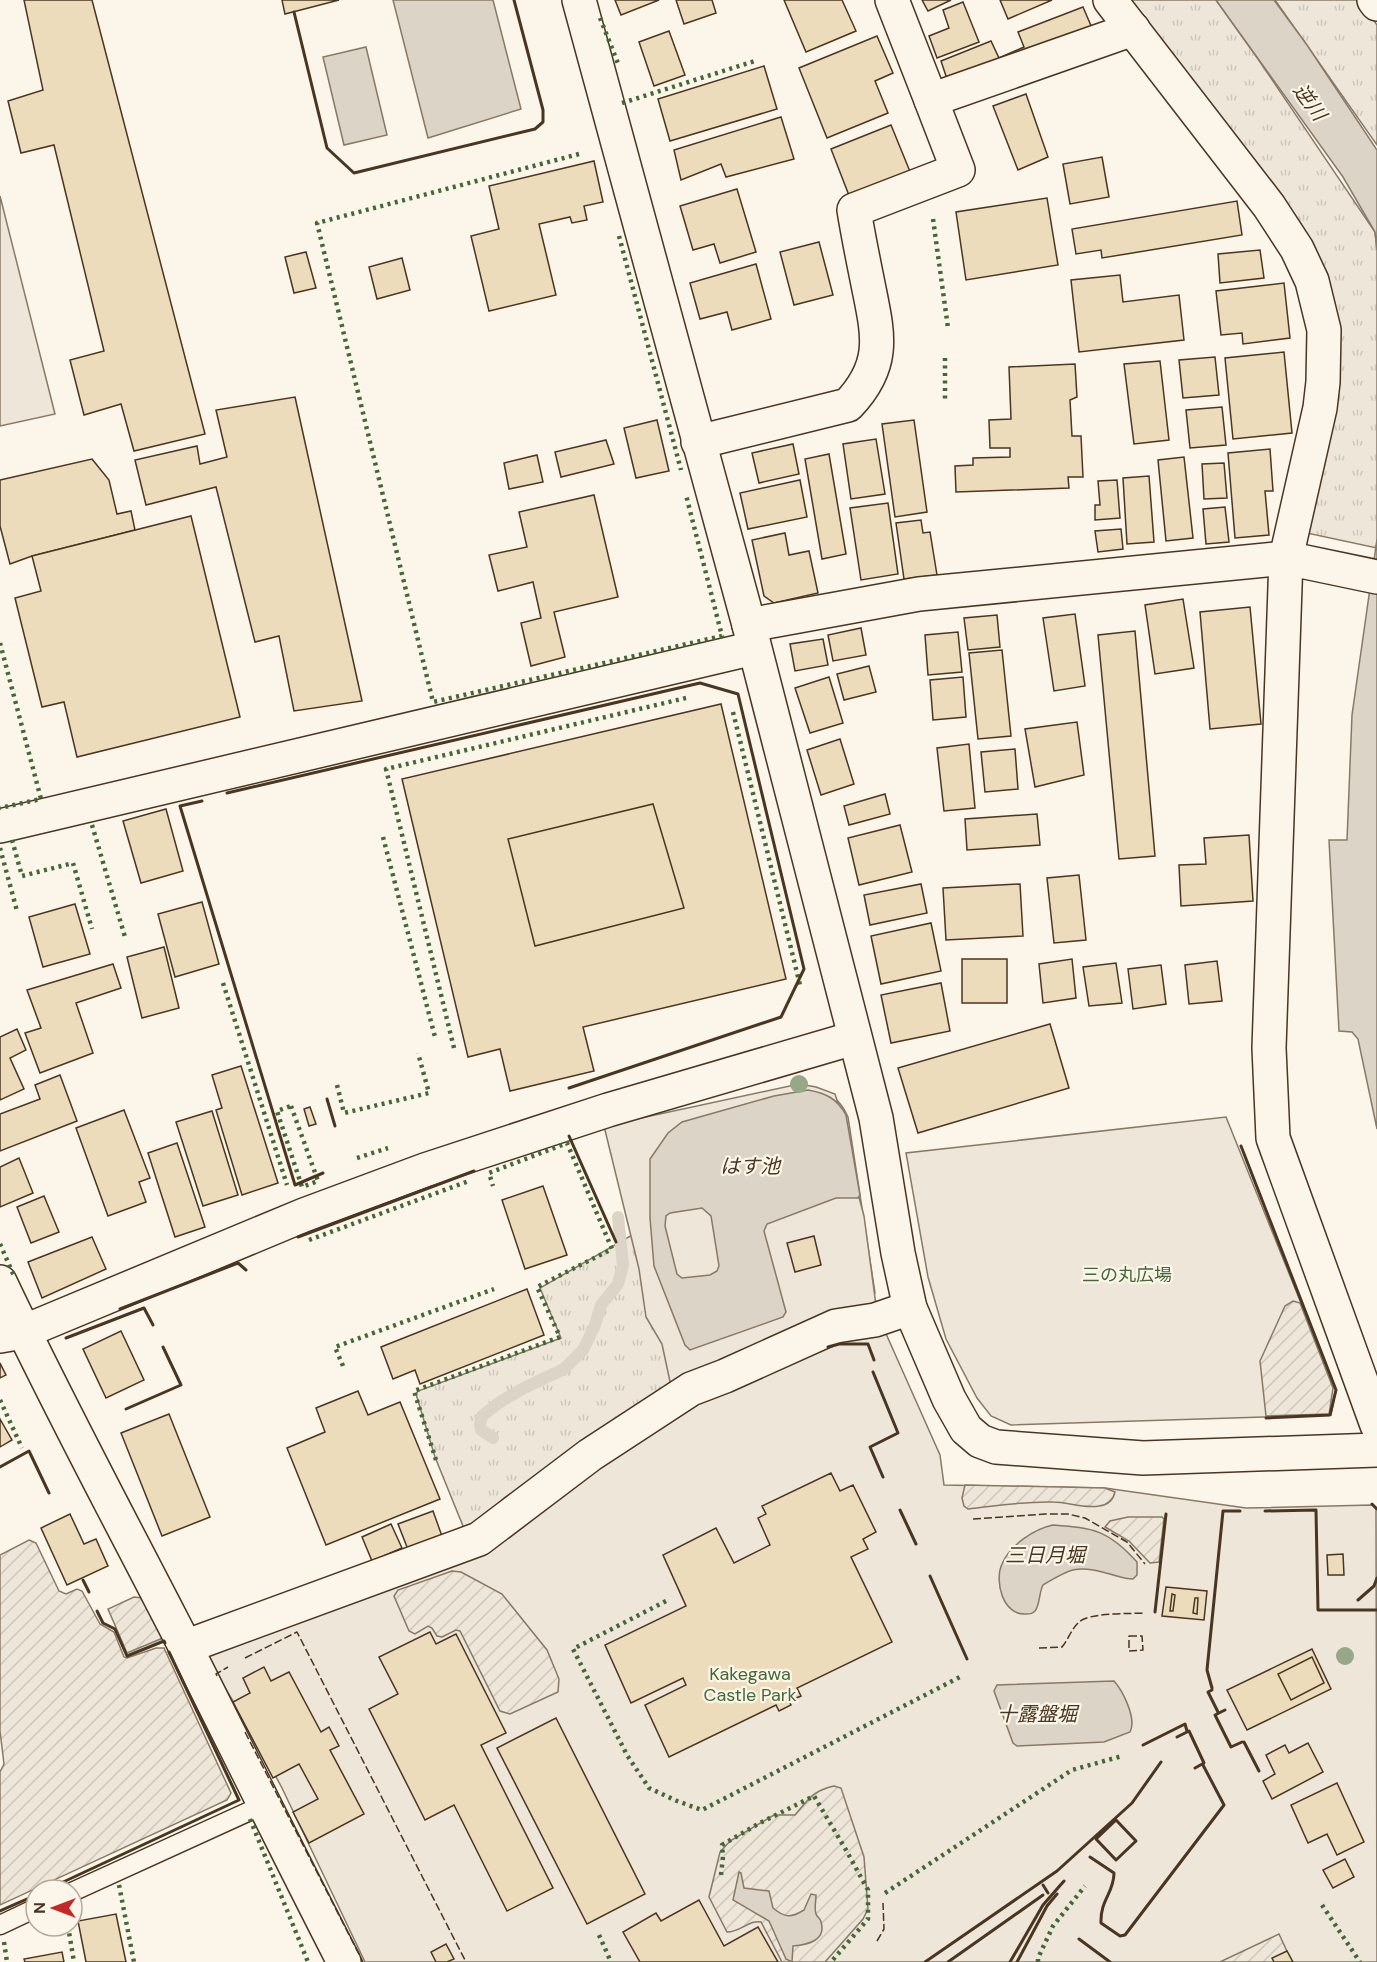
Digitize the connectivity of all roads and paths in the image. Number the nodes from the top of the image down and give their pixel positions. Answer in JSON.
{"nodes":[{"id":1,"x":579,"y":0,"type":"edge"},
{"id":2,"x":892,"y":0,"type":"edge"},
{"id":3,"x":1110,"y":0,"type":"edge"},
{"id":4,"x":1374,"y":0,"type":"edge"},
{"id":5,"x":1377,"y":4,"type":"edge"},
{"id":6,"x":1133,"y":29,"type":"junction"},
{"id":7,"x":931,"y":100,"type":"junction"},
{"id":8,"x":698,"y":442,"type":"junction"},
{"id":9,"x":1296,"y":559,"type":"junction"},
{"id":10,"x":1377,"y":577,"type":"edge"},
{"id":11,"x":752,"y":637,"type":"junction"},
{"id":12,"x":0,"y":826,"type":"edge"},
{"id":13,"x":854,"y":1038,"type":"junction"},
{"id":14,"x":0,"y":1282,"type":"edge"},
{"id":15,"x":910,"y":1308,"type":"junction"},
{"id":16,"x":12,"y":1334,"type":"edge"},
{"id":17,"x":1377,"y":1425,"type":"edge"},
{"id":18,"x":1377,"y":1449,"type":"edge"},
{"id":19,"x":185,"y":1647,"type":"junction"},
{"id":20,"x":263,"y":1805,"type":"junction"},
{"id":21,"x":84,"y":1887,"type":"edge"},
{"id":22,"x":24,"y":1914,"type":"edge"},
{"id":23,"x":0,"y":1925,"type":"edge"},
{"id":24,"x":344,"y":1962,"type":"edge"}],
"edges":[{"from":1,"to":8,"type":"street"},
{"from":2,"to":7,"type":"street"},
{"from":3,"to":6,"type":"street"},
{"from":4,"to":5,"type":"street"},
{"from":6,"to":7,"type":"street"},
{"from":6,"to":9,"type":"street"},
{"from":7,"to":8,"type":"street"},
{"from":8,"to":11,"type":"street"},
{"from":9,"to":10,"type":"street"},
{"from":9,"to":11,"type":"street"},
{"from":9,"to":17,"type":"street"},
{"from":11,"to":12,"type":"street"},
{"from":11,"to":13,"type":"street"},
{"from":13,"to":15,"type":"street"},
{"from":13,"to":16,"type":"street"},
{"from":14,"to":16,"type":"street"},
{"from":15,"to":18,"type":"street"},
{"from":15,"to":19,"type":"street"},
{"from":16,"to":19,"type":"street"},
{"from":19,"to":20,"type":"street"},
{"from":20,"to":21,"type":"lane"},
{"from":20,"to":24,"type":"street"},
{"from":22,"to":23,"type":"lane"}]}
